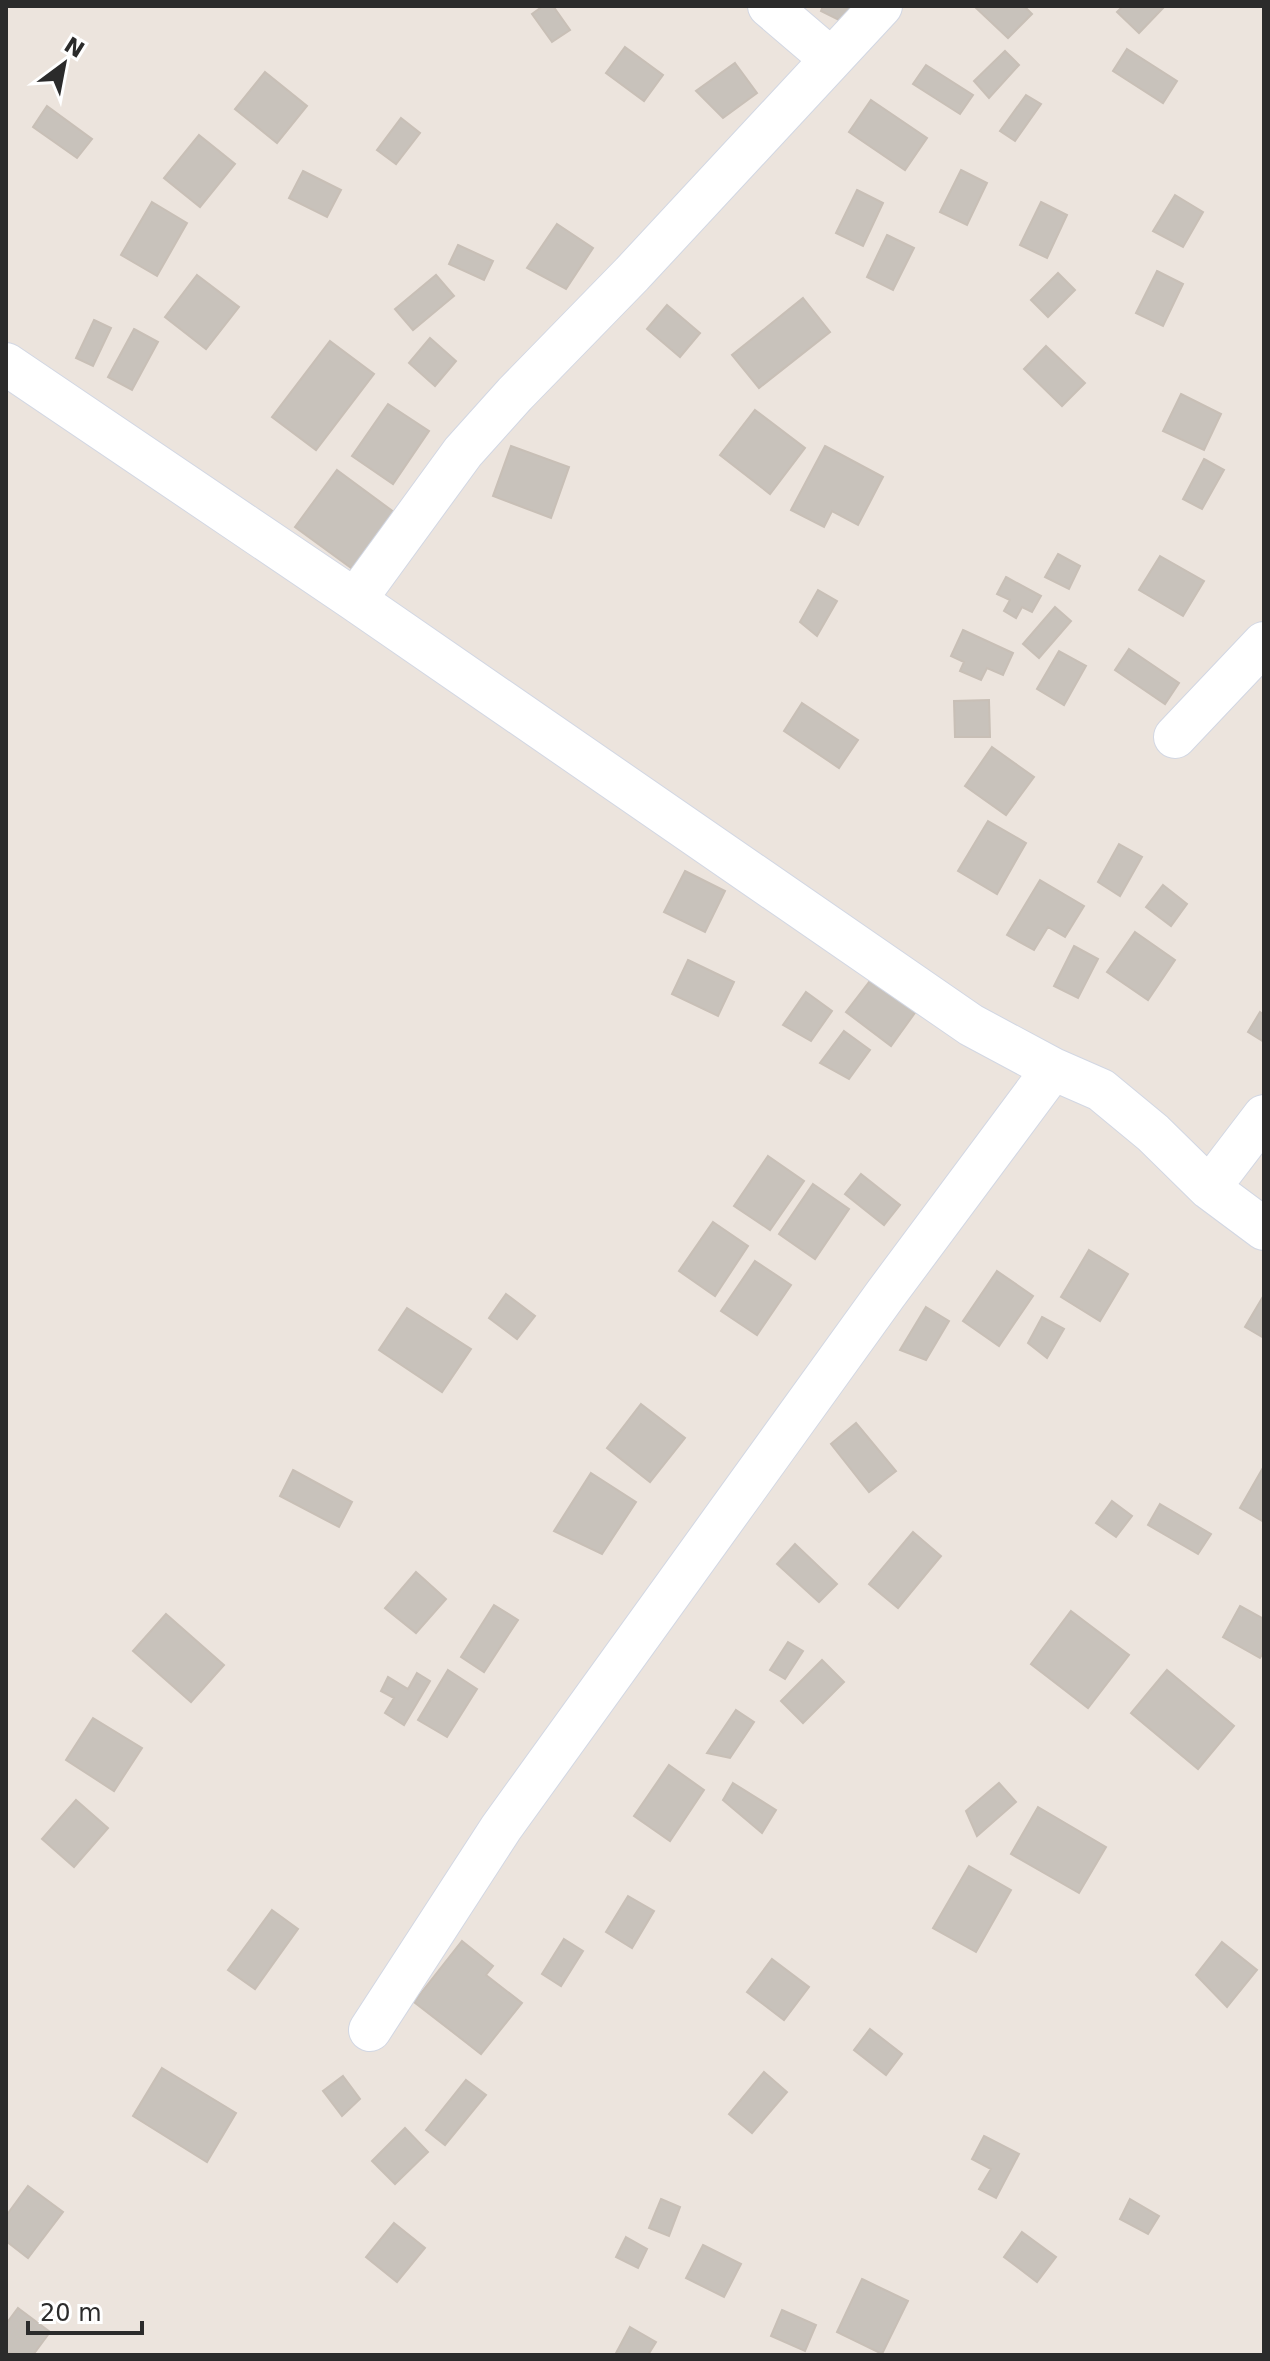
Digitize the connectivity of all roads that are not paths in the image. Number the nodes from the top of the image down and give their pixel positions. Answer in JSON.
{"nodes":[{"id":1,"x":769,"y":6,"type":"edge"},
{"id":2,"x":881,"y":6,"type":"edge"},
{"id":3,"x":831,"y":59,"type":"junction"},
{"id":4,"x":6,"y":364,"type":"edge"},
{"id":5,"x":355,"y":600,"type":"junction"},
{"id":6,"x":1264,"y":643,"type":"edge"},
{"id":7,"x":1175,"y":737,"type":"dead end"},
{"id":8,"x":1053,"y":1069,"type":"junction"},
{"id":9,"x":1264,"y":1116,"type":"edge"},
{"id":10,"x":1209,"y":1188,"type":"junction"},
{"id":11,"x":1264,"y":1229,"type":"edge"},
{"id":12,"x":370,"y":2030,"type":"dead end"}],
"edges":[{"from":1,"to":3,"type":"street"},
{"from":2,"to":3,"type":"street"},
{"from":3,"to":5,"type":"street"},
{"from":4,"to":5,"type":"street"},
{"from":5,"to":8,"type":"street"},
{"from":6,"to":7,"type":"street"},
{"from":8,"to":10,"type":"street"},
{"from":8,"to":12,"type":"street"},
{"from":9,"to":10,"type":"street"},
{"from":10,"to":11,"type":"street"}]}
